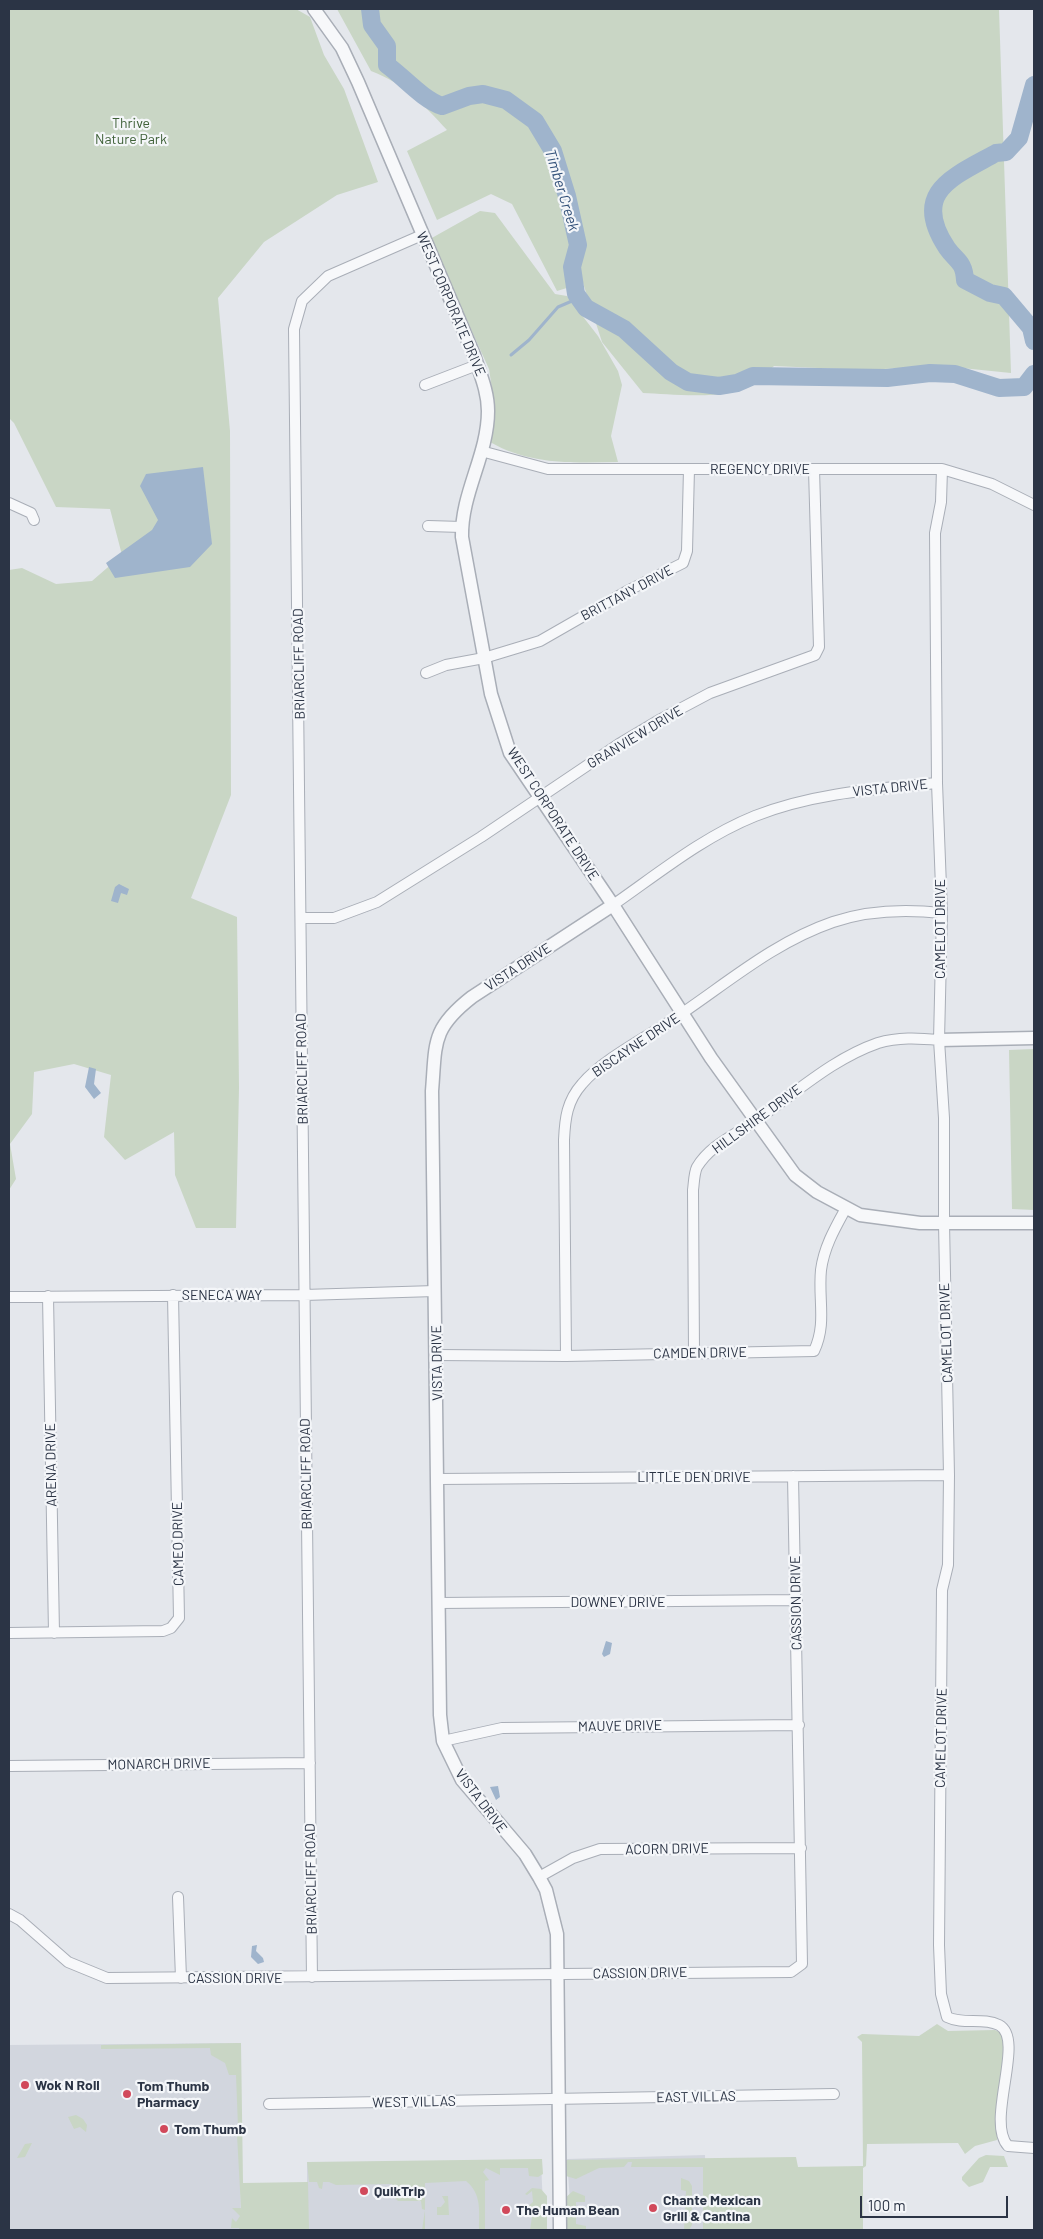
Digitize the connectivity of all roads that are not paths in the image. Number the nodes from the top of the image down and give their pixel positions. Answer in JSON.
{"nodes":[{"id":1,"x":314,"y":9,"type":"edge"},
{"id":2,"x":422,"y":235,"type":"junction"},
{"id":3,"x":477,"y":365,"type":"junction"},
{"id":4,"x":425,"y":385,"type":"dead end"},
{"id":5,"x":482,"y":452,"type":"junction"},
{"id":6,"x":689,"y":469,"type":"junction"},
{"id":7,"x":814,"y":469,"type":"junction"},
{"id":8,"x":942,"y":469,"type":"junction"},
{"id":9,"x":9,"y":503,"type":"edge"},
{"id":10,"x":1034,"y":505,"type":"edge"},
{"id":11,"x":34,"y":520,"type":"dead end"},
{"id":12,"x":428,"y":526,"type":"dead end"},
{"id":13,"x":462,"y":527,"type":"junction"},
{"id":14,"x":484,"y":658,"type":"junction"},
{"id":15,"x":426,"y":673,"type":"dead end"},
{"id":16,"x":937,"y":783,"type":"junction"},
{"id":17,"x":540,"y":798,"type":"junction"},
{"id":18,"x":613,"y":905,"type":"junction"},
{"id":19,"x":942,"y":913,"type":"junction"},
{"id":20,"x":300,"y":918,"type":"junction"},
{"id":21,"x":683,"y":1013,"type":"junction"},
{"id":22,"x":1034,"y":1038,"type":"edge"},
{"id":23,"x":939,"y":1040,"type":"junction"},
{"id":24,"x":755,"y":1121,"type":"junction"},
{"id":25,"x":846,"y":1208,"type":"junction"},
{"id":26,"x":944,"y":1223,"type":"junction"},
{"id":27,"x":1034,"y":1223,"type":"edge"},
{"id":28,"x":435,"y":1291,"type":"junction"},
{"id":29,"x":173,"y":1295,"type":"junction"},
{"id":30,"x":304,"y":1295,"type":"junction"},
{"id":31,"x":48,"y":1296,"type":"junction"},
{"id":32,"x":9,"y":1297,"type":"edge"},
{"id":33,"x":694,"y":1353,"type":"junction"},
{"id":34,"x":436,"y":1355,"type":"junction"},
{"id":35,"x":566,"y":1356,"type":"junction"},
{"id":36,"x":949,"y":1475,"type":"junction"},
{"id":37,"x":793,"y":1476,"type":"junction"},
{"id":38,"x":439,"y":1479,"type":"junction"},
{"id":39,"x":797,"y":1600,"type":"junction"},
{"id":40,"x":439,"y":1603,"type":"junction"},
{"id":41,"x":9,"y":1633,"type":"edge"},
{"id":42,"x":54,"y":1633,"type":"junction"},
{"id":43,"x":799,"y":1725,"type":"junction"},
{"id":44,"x":443,"y":1741,"type":"junction"},
{"id":45,"x":310,"y":1763,"type":"junction"},
{"id":46,"x":9,"y":1766,"type":"edge"},
{"id":47,"x":801,"y":1848,"type":"junction"},
{"id":48,"x":539,"y":1877,"type":"junction"},
{"id":49,"x":178,"y":1897,"type":"dead end"},
{"id":50,"x":9,"y":1914,"type":"edge"},
{"id":51,"x":558,"y":1975,"type":"junction"},
{"id":52,"x":312,"y":1977,"type":"junction"},
{"id":53,"x":181,"y":1978,"type":"junction"},
{"id":54,"x":834,"y":2094,"type":"dead end"},
{"id":55,"x":558,"y":2100,"type":"junction"},
{"id":56,"x":270,"y":2104,"type":"dead end"},
{"id":57,"x":1034,"y":2148,"type":"edge"},
{"id":58,"x":560,"y":2230,"type":"edge"}],
"edges":[{"from":1,"to":2,"type":"street","name":"WEST CORPORATE DRIVE"},
{"from":2,"to":3,"type":"street","name":"WEST CORPORATE DRIVE"},
{"from":2,"to":20,"type":"street","name":"BRIARCLIFF ROAD"},
{"from":3,"to":4,"type":"street"},
{"from":3,"to":5,"type":"street","name":"WEST CORPORATE DRIVE"},
{"from":5,"to":6,"type":"street","name":"REGENCY DRIVE"},
{"from":5,"to":13,"type":"street","name":"WEST CORPORATE DRIVE"},
{"from":6,"to":7,"type":"street","name":"REGENCY DRIVE"},
{"from":6,"to":14,"type":"street","name":"BRITTANY DRIVE"},
{"from":7,"to":8,"type":"street","name":"REGENCY DRIVE"},
{"from":7,"to":17,"type":"street","name":"GRANVIEW DRIVE"},
{"from":8,"to":10,"type":"street","name":"REGENCY DRIVE"},
{"from":8,"to":16,"type":"street","name":"CAMELOT DRIVE"},
{"from":9,"to":11,"type":"street"},
{"from":12,"to":13,"type":"street"},
{"from":13,"to":14,"type":"street","name":"WEST CORPORATE DRIVE"},
{"from":14,"to":15,"type":"street"},
{"from":14,"to":17,"type":"street","name":"WEST CORPORATE DRIVE"},
{"from":16,"to":18,"type":"street","name":"VISTA DRIVE"},
{"from":16,"to":19,"type":"street","name":"CAMELOT DRIVE"},
{"from":17,"to":18,"type":"street","name":"WEST CORPORATE DRIVE"},
{"from":17,"to":20,"type":"street","name":"GRANVIEW DRIVE"},
{"from":18,"to":21,"type":"street","name":"WEST CORPORATE DRIVE"},
{"from":18,"to":28,"type":"street","name":"VISTA DRIVE"},
{"from":19,"to":21,"type":"street","name":"BISCAYNE DRIVE"},
{"from":19,"to":23,"type":"street","name":"CAMELOT DRIVE"},
{"from":20,"to":30,"type":"street","name":"BRIARCLIFF ROAD"},
{"from":21,"to":24,"type":"street","name":"WEST CORPORATE DRIVE"},
{"from":21,"to":35,"type":"street","name":"BISCAYNE DRIVE"},
{"from":22,"to":23,"type":"street"},
{"from":23,"to":24,"type":"street","name":"HILLSHIRE DRIVE"},
{"from":23,"to":26,"type":"street","name":"CAMELOT DRIVE"},
{"from":24,"to":25,"type":"street","name":"WEST CORPORATE DRIVE"},
{"from":24,"to":33,"type":"street","name":"HILLSHIRE DRIVE"},
{"from":25,"to":26,"type":"street","name":"WEST CORPORATE DRIVE"},
{"from":25,"to":33,"type":"street","name":"CAMDEN DRIVE"},
{"from":26,"to":27,"type":"street","name":"WEST CORPORATE DRIVE"},
{"from":26,"to":36,"type":"street","name":"CAMELOT DRIVE"},
{"from":28,"to":30,"type":"street","name":"SENECA WAY"},
{"from":28,"to":34,"type":"street","name":"VISTA DRIVE"},
{"from":29,"to":30,"type":"street","name":"SENECA WAY"},
{"from":29,"to":31,"type":"street","name":"SENECA WAY"},
{"from":29,"to":42,"type":"street","name":"CAMEO DRIVE"},
{"from":30,"to":45,"type":"street","name":"BRIARCLIFF ROAD"},
{"from":31,"to":32,"type":"street","name":"SENECA WAY"},
{"from":31,"to":42,"type":"street","name":"ARENA DRIVE"},
{"from":33,"to":35,"type":"street","name":"CAMDEN DRIVE"},
{"from":34,"to":35,"type":"street","name":"CAMDEN DRIVE"},
{"from":34,"to":38,"type":"street","name":"VISTA DRIVE"},
{"from":36,"to":37,"type":"street","name":"LITTLE DEN DRIVE"},
{"from":36,"to":57,"type":"street","name":"CAMELOT DRIVE"},
{"from":37,"to":38,"type":"street","name":"LITTLE DEN DRIVE"},
{"from":37,"to":39,"type":"street","name":"CASSION DRIVE"},
{"from":38,"to":40,"type":"street","name":"VISTA DRIVE"},
{"from":39,"to":40,"type":"street","name":"DOWNEY DRIVE"},
{"from":39,"to":43,"type":"street","name":"CASSION DRIVE"},
{"from":40,"to":44,"type":"street","name":"VISTA DRIVE"},
{"from":41,"to":42,"type":"street","name":"CAMEO DRIVE"},
{"from":43,"to":44,"type":"street","name":"MAUVE DRIVE"},
{"from":43,"to":47,"type":"street","name":"CASSION DRIVE"},
{"from":44,"to":48,"type":"street","name":"VISTA DRIVE"},
{"from":45,"to":46,"type":"street","name":"MONARCH DRIVE"},
{"from":45,"to":52,"type":"street","name":"BRIARCLIFF ROAD"},
{"from":47,"to":48,"type":"street","name":"ACORN DRIVE"},
{"from":47,"to":51,"type":"street","name":"CASSION DRIVE"},
{"from":48,"to":51,"type":"street","name":"VISTA DRIVE"},
{"from":49,"to":53,"type":"street"},
{"from":50,"to":53,"type":"street","name":"CASSION DRIVE"},
{"from":51,"to":52,"type":"street","name":"CASSION DRIVE"},
{"from":51,"to":55,"type":"street","name":"VISTA DRIVE"},
{"from":52,"to":53,"type":"street","name":"CASSION DRIVE"},
{"from":54,"to":55,"type":"street","name":"EAST VILLAS"},
{"from":55,"to":56,"type":"street","name":"WEST VILLAS"},
{"from":55,"to":58,"type":"street","name":"VISTA DRIVE"}]}
